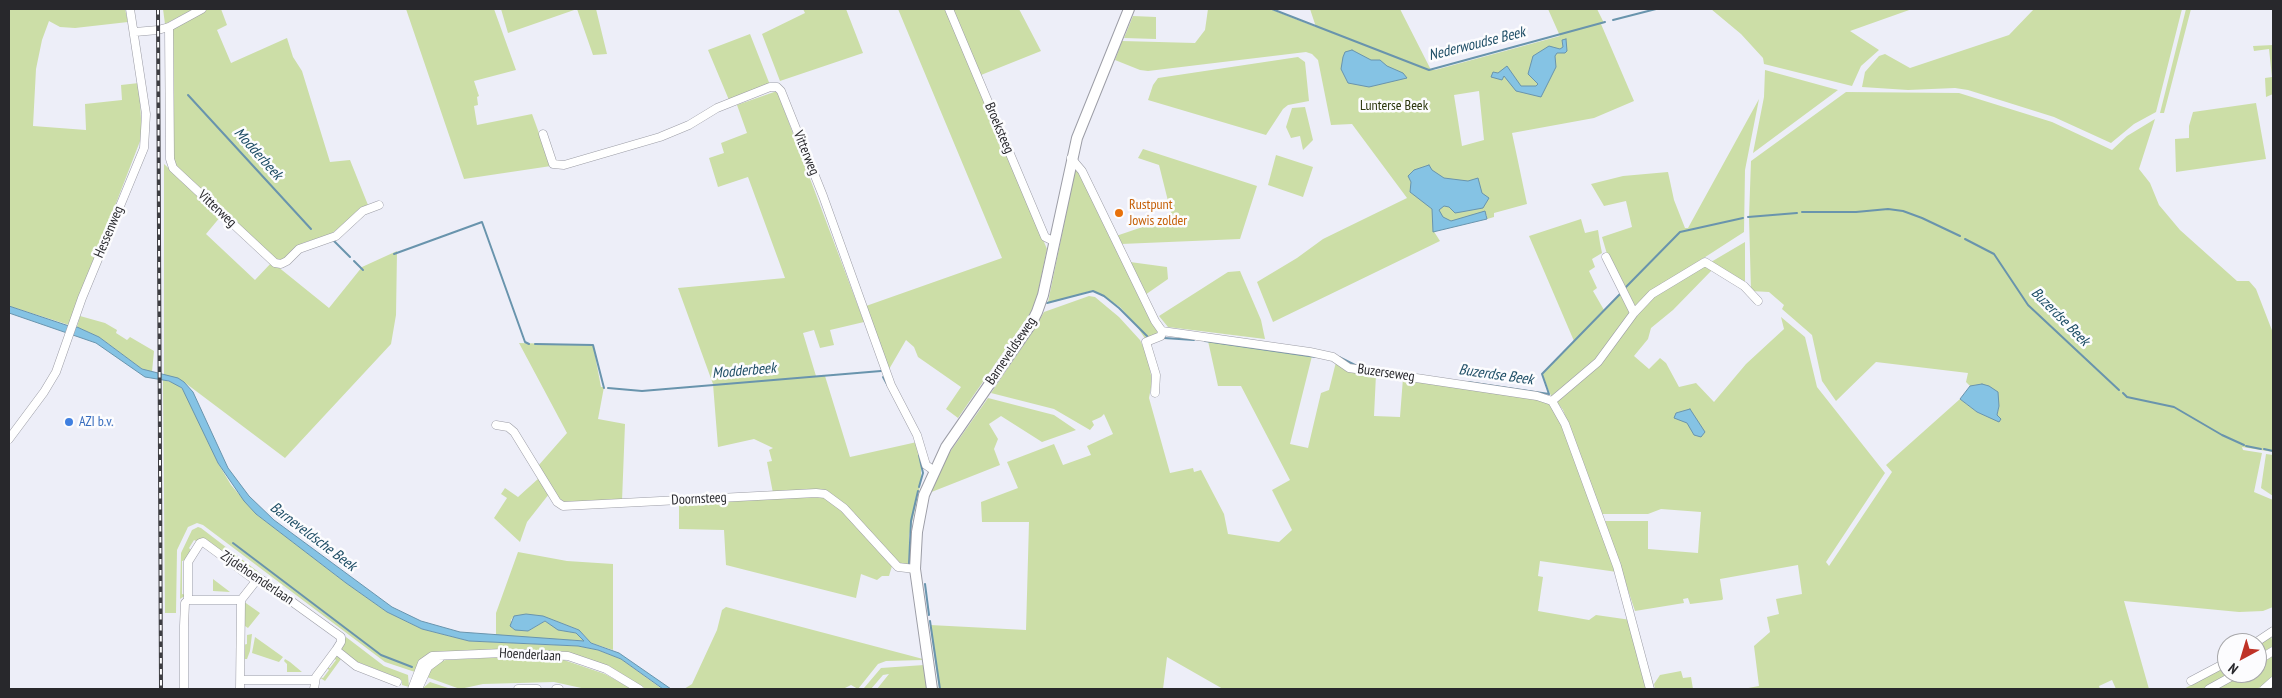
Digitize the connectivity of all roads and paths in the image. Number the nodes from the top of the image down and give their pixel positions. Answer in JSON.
{"nodes":[{"id":1,"x":130,"y":9,"type":"edge"},
{"id":2,"x":202,"y":9,"type":"edge"},
{"id":3,"x":949,"y":9,"type":"edge"},
{"id":4,"x":1129,"y":9,"type":"edge"},
{"id":5,"x":169,"y":27,"type":"junction"},
{"id":6,"x":135,"y":32,"type":"junction"},
{"id":7,"x":543,"y":134,"type":"dead end"},
{"id":8,"x":1071,"y":158,"type":"junction"},
{"id":9,"x":379,"y":205,"type":"dead end"},
{"id":10,"x":1055,"y":242,"type":"junction"},
{"id":11,"x":1606,"y":257,"type":"dead end"},
{"id":12,"x":1758,"y":301,"type":"dead end"},
{"id":13,"x":1634,"y":313,"type":"junction"},
{"id":14,"x":1162,"y":331,"type":"junction"},
{"id":15,"x":1155,"y":394,"type":"dead end"},
{"id":16,"x":1552,"y":401,"type":"junction"},
{"id":17,"x":496,"y":425,"type":"dead end"},
{"id":18,"x":9,"y":439,"type":"edge"},
{"id":19,"x":934,"y":470,"type":"junction"},
{"id":20,"x":915,"y":569,"type":"junction"},
{"id":21,"x":256,"y":580,"type":"junction"},
{"id":22,"x":188,"y":600,"type":"junction"},
{"id":23,"x":241,"y":600,"type":"junction"},
{"id":24,"x":336,"y":650,"type":"junction"},
{"id":25,"x":444,"y":656,"type":"junction"},
{"id":26,"x":2217,"y":667,"type":"edge"},
{"id":27,"x":240,"y":680,"type":"junction"},
{"id":28,"x":314,"y":680,"type":"junction"},
{"id":29,"x":2191,"y":681,"type":"dead end"},
{"id":30,"x":2273,"y":681,"type":"edge"},
{"id":31,"x":397,"y":682,"type":"dead end"},
{"id":32,"x":184,"y":689,"type":"edge"},
{"id":33,"x":240,"y":689,"type":"edge"},
{"id":34,"x":314,"y":689,"type":"edge"},
{"id":35,"x":412,"y":689,"type":"edge"},
{"id":36,"x":418,"y":689,"type":"edge"},
{"id":37,"x":518,"y":689,"type":"edge"},
{"id":38,"x":537,"y":689,"type":"edge"},
{"id":39,"x":639,"y":689,"type":"edge"},
{"id":40,"x":932,"y":689,"type":"edge"},
{"id":41,"x":1650,"y":689,"type":"edge"},
{"id":42,"x":2264,"y":689,"type":"edge"}],
"edges":[{"from":1,"to":6,"type":"street","name":"Hessenweg"},
{"from":2,"to":5,"type":"street"},
{"from":3,"to":10,"type":"street","name":"Broeksteeg"},
{"from":4,"to":8,"type":"main road","name":"Barneveldseweg"},
{"from":5,"to":6,"type":"street"},
{"from":5,"to":9,"type":"street","name":"Vitterweg"},
{"from":6,"to":18,"type":"street","name":"Hessenweg"},
{"from":7,"to":19,"type":"street","name":"Vitterweg"},
{"from":8,"to":10,"type":"main road","name":"Barneveldseweg"},
{"from":8,"to":14,"type":"street"},
{"from":10,"to":19,"type":"main road","name":"Barneveldseweg"},
{"from":11,"to":13,"type":"street"},
{"from":12,"to":13,"type":"street"},
{"from":13,"to":16,"type":"street"},
{"from":14,"to":15,"type":"street"},
{"from":14,"to":16,"type":"street","name":"Buzerseweg"},
{"from":16,"to":41,"type":"street"},
{"from":17,"to":20,"type":"street","name":"Doornsteeg"},
{"from":19,"to":20,"type":"main road","name":"Barneveldseweg"},
{"from":20,"to":40,"type":"main road","name":"Barneveldseweg"},
{"from":21,"to":22,"type":"street","name":"Zijdehoenderlaan"},
{"from":21,"to":23,"type":"street"},
{"from":21,"to":24,"type":"street","name":"Zijdehoenderlaan"},
{"from":22,"to":23,"type":"street"},
{"from":22,"to":32,"type":"street","name":"Zijdehoenderlaan"},
{"from":23,"to":27,"type":"street"},
{"from":24,"to":28,"type":"street"},
{"from":24,"to":31,"type":"street"},
{"from":25,"to":35,"type":"street","name":"Hoenderlaan"},
{"from":25,"to":36,"type":"street"},
{"from":25,"to":39,"type":"street","name":"Hoenderlaan"},
{"from":26,"to":29,"type":"street"},
{"from":27,"to":28,"type":"street"},
{"from":27,"to":33,"type":"street"},
{"from":28,"to":34,"type":"street"},
{"from":30,"to":42,"type":"street"},
{"from":37,"to":38,"type":"street"}]}
